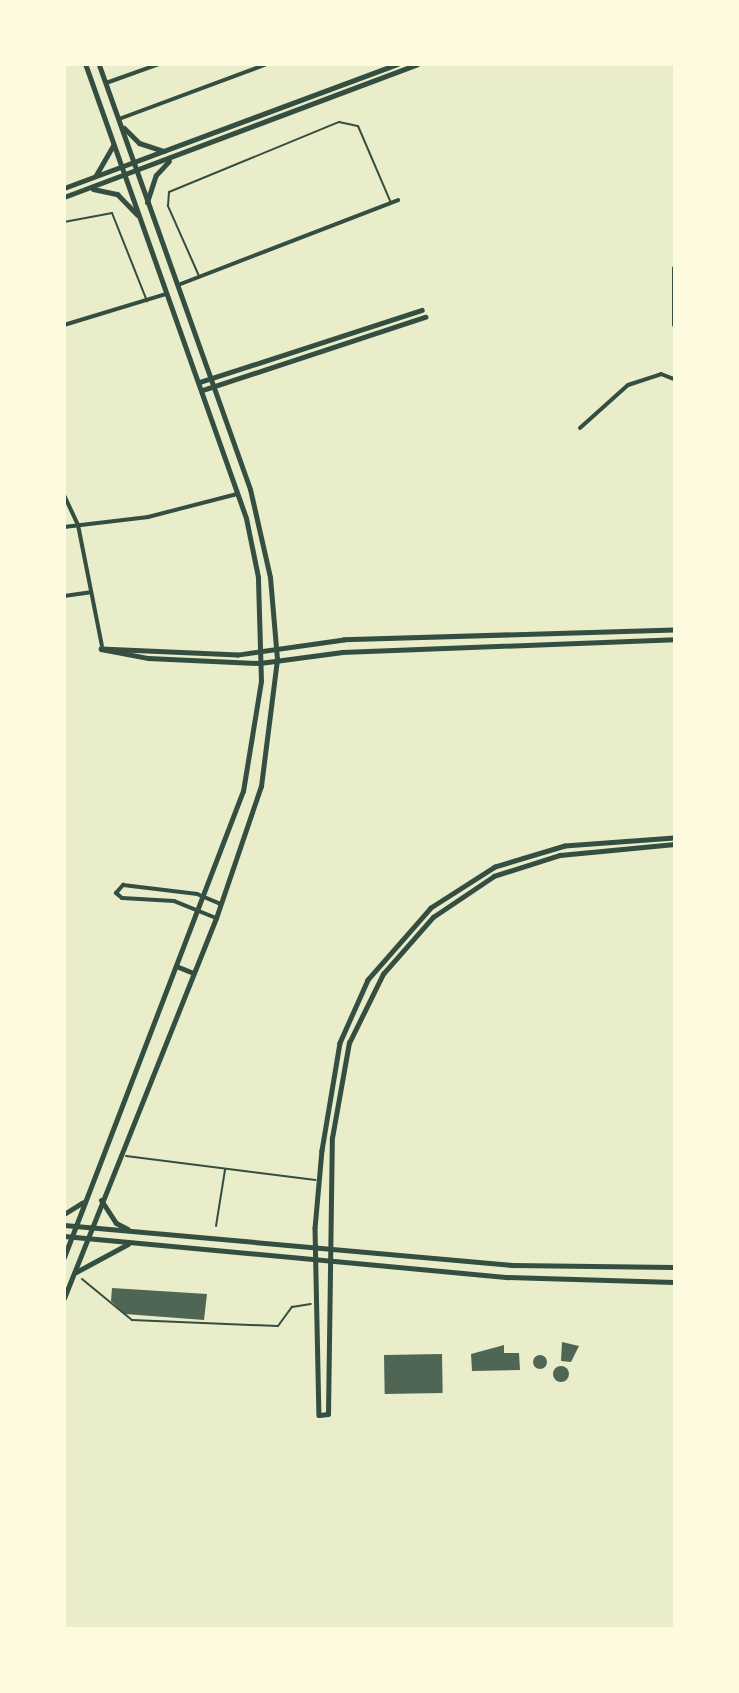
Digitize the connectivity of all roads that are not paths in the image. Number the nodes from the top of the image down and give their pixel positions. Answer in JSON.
{"nodes":[{"id":1,"x":85,"y":64,"type":"edge"},
{"id":2,"x":99,"y":64,"type":"edge"},
{"id":3,"x":159,"y":64,"type":"edge"},
{"id":4,"x":267,"y":64,"type":"edge"},
{"id":5,"x":398,"y":64,"type":"edge"},
{"id":6,"x":417,"y":64,"type":"edge"},
{"id":7,"x":106,"y":83,"type":"junction"},
{"id":8,"x":120,"y":121,"type":"junction"},
{"id":9,"x":113,"y":140,"type":"junction"},
{"id":10,"x":165,"y":151,"type":"junction"},
{"id":11,"x":169,"y":161,"type":"junction"},
{"id":12,"x":132,"y":163,"type":"junction"},
{"id":13,"x":122,"y":166,"type":"junction"},
{"id":14,"x":135,"y":172,"type":"junction"},
{"id":15,"x":125,"y":176,"type":"junction"},
{"id":16,"x":90,"y":179,"type":"junction"},
{"id":17,"x":64,"y":188,"type":"edge"},
{"id":18,"x":89,"y":189,"type":"junction"},
{"id":19,"x":64,"y":197,"type":"edge"},
{"id":20,"x":398,"y":200,"type":"dead end"},
{"id":21,"x":391,"y":203,"type":"junction"},
{"id":22,"x":147,"y":204,"type":"junction"},
{"id":23,"x":64,"y":222,"type":"edge"},
{"id":24,"x":142,"y":222,"type":"junction"},
{"id":25,"x":675,"y":268,"type":"edge"},
{"id":26,"x":199,"y":277,"type":"junction"},
{"id":27,"x":178,"y":285,"type":"junction"},
{"id":28,"x":167,"y":293,"type":"junction"},
{"id":29,"x":147,"y":301,"type":"junction"},
{"id":30,"x":422,"y":310,"type":"dead end"},
{"id":31,"x":425,"y":317,"type":"dead end"},
{"id":32,"x":64,"y":325,"type":"edge"},
{"id":33,"x":675,"y":325,"type":"edge"},
{"id":34,"x":212,"y":378,"type":"junction"},
{"id":35,"x":675,"y":379,"type":"edge"},
{"id":36,"x":201,"y":382,"type":"junction"},
{"id":37,"x":214,"y":386,"type":"junction"},
{"id":38,"x":203,"y":390,"type":"junction"},
{"id":39,"x":580,"y":428,"type":"dead end"},
{"id":40,"x":243,"y":468,"type":"junction"},
{"id":41,"x":231,"y":474,"type":"junction"},
{"id":42,"x":64,"y":495,"type":"edge"},
{"id":43,"x":252,"y":495,"type":"junction"},
{"id":44,"x":239,"y":497,"type":"junction"},
{"id":45,"x":78,"y":525,"type":"junction"},
{"id":46,"x":64,"y":527,"type":"edge"},
{"id":47,"x":91,"y":592,"type":"junction"},
{"id":48,"x":64,"y":596,"type":"edge"},
{"id":49,"x":675,"y":630,"type":"edge"},
{"id":50,"x":675,"y":639,"type":"edge"},
{"id":51,"x":102,"y":646,"type":"junction"},
{"id":52,"x":278,"y":648,"type":"junction"},
{"id":53,"x":260,"y":652,"type":"junction"},
{"id":54,"x":277,"y":658,"type":"junction"},
{"id":55,"x":260,"y":663,"type":"junction"},
{"id":56,"x":675,"y":838,"type":"edge"},
{"id":57,"x":675,"y":844,"type":"edge"},
{"id":58,"x":204,"y":896,"type":"junction"},
{"id":59,"x":221,"y":904,"type":"junction"},
{"id":60,"x":198,"y":910,"type":"junction"},
{"id":61,"x":216,"y":918,"type":"junction"},
{"id":62,"x":176,"y":966,"type":"junction"},
{"id":63,"x":193,"y":974,"type":"junction"},
{"id":64,"x":126,"y":1156,"type":"dead end"},
{"id":65,"x":225,"y":1169,"type":"junction"},
{"id":66,"x":315,"y":1180,"type":"dead end"},
{"id":67,"x":86,"y":1198,"type":"junction"},
{"id":68,"x":101,"y":1200,"type":"junction"},
{"id":69,"x":64,"y":1214,"type":"edge"},
{"id":70,"x":64,"y":1225,"type":"edge"},
{"id":71,"x":74,"y":1226,"type":"junction"},
{"id":72,"x":216,"y":1226,"type":"dead end"},
{"id":73,"x":89,"y":1228,"type":"junction"},
{"id":74,"x":133,"y":1231,"type":"junction"},
{"id":75,"x":68,"y":1237,"type":"edge"},
{"id":76,"x":86,"y":1239,"type":"junction"},
{"id":77,"x":135,"y":1243,"type":"junction"},
{"id":78,"x":316,"y":1246,"type":"junction"},
{"id":79,"x":328,"y":1248,"type":"junction"},
{"id":80,"x":64,"y":1257,"type":"edge"},
{"id":81,"x":316,"y":1259,"type":"junction"},
{"id":82,"x":328,"y":1260,"type":"junction"},
{"id":83,"x":675,"y":1267,"type":"edge"},
{"id":84,"x":72,"y":1278,"type":"junction"},
{"id":85,"x":82,"y":1280,"type":"dead end"},
{"id":86,"x":675,"y":1282,"type":"edge"},
{"id":87,"x":64,"y":1298,"type":"edge"},
{"id":88,"x":312,"y":1304,"type":"dead end"}],
"edges":[{"from":1,"to":9,"type":"main road"},
{"from":2,"to":7,"type":"main road"},
{"from":3,"to":7,"type":"street"},
{"from":4,"to":8,"type":"street"},
{"from":5,"to":10,"type":"main road"},
{"from":6,"to":11,"type":"main road"},
{"from":7,"to":8,"type":"main road"},
{"from":8,"to":10,"type":"main road"},
{"from":8,"to":12,"type":"main road"},
{"from":9,"to":13,"type":"main road"},
{"from":9,"to":16,"type":"main road"},
{"from":10,"to":12,"type":"main road"},
{"from":11,"to":14,"type":"main road"},
{"from":11,"to":22,"type":"main road"},
{"from":12,"to":13,"type":"main road"},
{"from":12,"to":14,"type":"main road"},
{"from":13,"to":15,"type":"main road"},
{"from":13,"to":16,"type":"main road"},
{"from":14,"to":15,"type":"main road"},
{"from":14,"to":22,"type":"main road"},
{"from":15,"to":18,"type":"main road"},
{"from":15,"to":24,"type":"main road"},
{"from":16,"to":17,"type":"main road"},
{"from":18,"to":19,"type":"main road"},
{"from":18,"to":24,"type":"main road"},
{"from":20,"to":21,"type":"street"},
{"from":21,"to":26,"type":"street"},
{"from":21,"to":26,"type":"street"},
{"from":22,"to":27,"type":"main road"},
{"from":23,"to":29,"type":"street"},
{"from":24,"to":28,"type":"main road"},
{"from":25,"to":33,"type":"street"},
{"from":26,"to":27,"type":"street"},
{"from":27,"to":34,"type":"main road"},
{"from":28,"to":29,"type":"street"},
{"from":28,"to":36,"type":"main road"},
{"from":29,"to":32,"type":"street"},
{"from":30,"to":34,"type":"street"},
{"from":31,"to":37,"type":"street"},
{"from":34,"to":36,"type":"street"},
{"from":34,"to":37,"type":"main road"},
{"from":35,"to":39,"type":"street"},
{"from":36,"to":38,"type":"main road"},
{"from":37,"to":38,"type":"street"},
{"from":37,"to":40,"type":"main road"},
{"from":38,"to":41,"type":"main road"},
{"from":40,"to":41,"type":"main road"},
{"from":40,"to":43,"type":"main road"},
{"from":41,"to":44,"type":"main road"},
{"from":42,"to":45,"type":"street"},
{"from":43,"to":44,"type":"main road"},
{"from":43,"to":52,"type":"main road"},
{"from":44,"to":45,"type":"street"},
{"from":44,"to":53,"type":"main road"},
{"from":45,"to":46,"type":"street"},
{"from":45,"to":47,"type":"street"},
{"from":47,"to":48,"type":"street"},
{"from":47,"to":51,"type":"street"},
{"from":49,"to":52,"type":"street"},
{"from":50,"to":54,"type":"street"},
{"from":51,"to":53,"type":"street"},
{"from":51,"to":55,"type":"street"},
{"from":52,"to":53,"type":"street"},
{"from":52,"to":54,"type":"main road"},
{"from":53,"to":55,"type":"main road"},
{"from":54,"to":55,"type":"street"},
{"from":54,"to":59,"type":"main road"},
{"from":55,"to":58,"type":"main road"},
{"from":56,"to":78,"type":"street"},
{"from":57,"to":79,"type":"street"},
{"from":58,"to":59,"type":"street"},
{"from":58,"to":60,"type":"main road"},
{"from":58,"to":60,"type":"street"},
{"from":59,"to":61,"type":"main road"},
{"from":60,"to":61,"type":"street"},
{"from":60,"to":62,"type":"main road"},
{"from":61,"to":63,"type":"main road"},
{"from":62,"to":63,"type":"main road"},
{"from":62,"to":67,"type":"main road"},
{"from":63,"to":68,"type":"main road"},
{"from":64,"to":65,"type":"street"},
{"from":65,"to":66,"type":"street"},
{"from":65,"to":72,"type":"street"},
{"from":67,"to":69,"type":"main road"},
{"from":67,"to":71,"type":"main road"},
{"from":68,"to":73,"type":"main road"},
{"from":68,"to":74,"type":"main road"},
{"from":70,"to":71,"type":"main road"},
{"from":71,"to":73,"type":"main road"},
{"from":71,"to":75,"type":"main road"},
{"from":73,"to":74,"type":"main road"},
{"from":73,"to":76,"type":"main road"},
{"from":74,"to":78,"type":"main road"},
{"from":75,"to":76,"type":"main road"},
{"from":75,"to":80,"type":"main road"},
{"from":76,"to":77,"type":"main road"},
{"from":76,"to":84,"type":"main road"},
{"from":77,"to":81,"type":"main road"},
{"from":77,"to":84,"type":"main road"},
{"from":78,"to":79,"type":"main road"},
{"from":78,"to":81,"type":"street"},
{"from":79,"to":82,"type":"street"},
{"from":79,"to":83,"type":"main road"},
{"from":81,"to":82,"type":"main road"},
{"from":81,"to":82,"type":"street"},
{"from":82,"to":86,"type":"main road"},
{"from":84,"to":87,"type":"main road"},
{"from":85,"to":88,"type":"street"}]}
